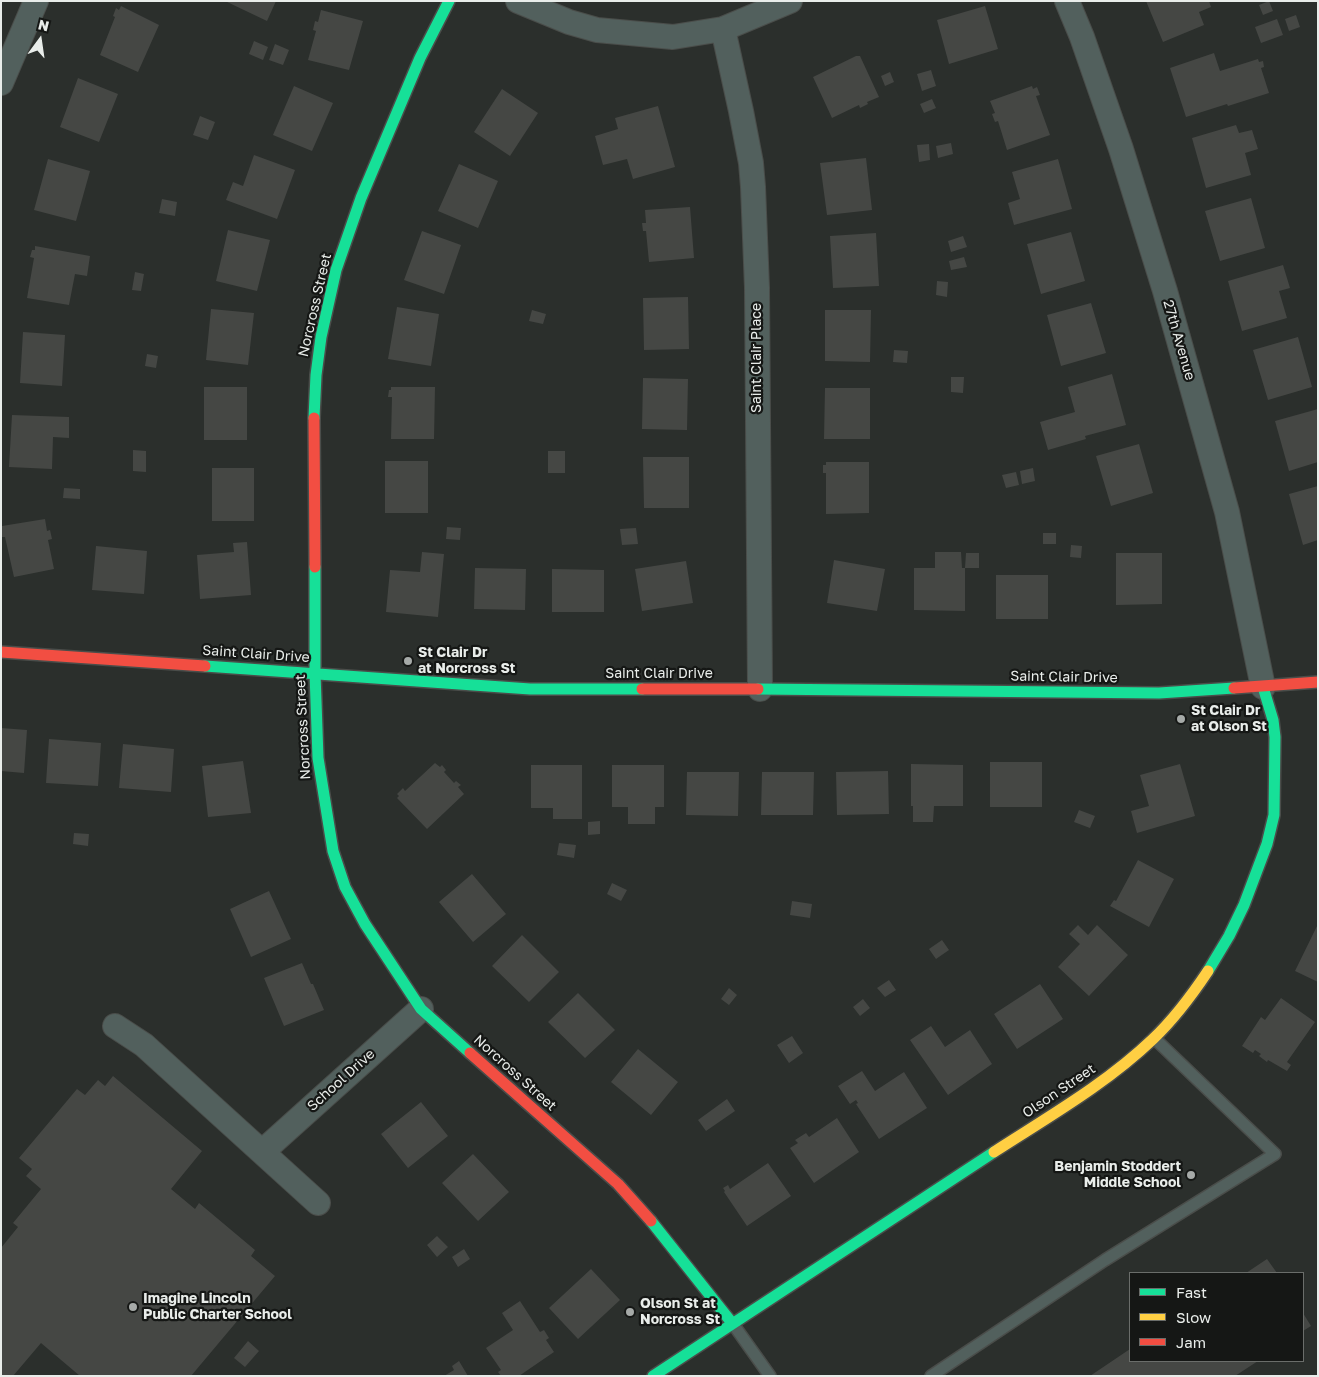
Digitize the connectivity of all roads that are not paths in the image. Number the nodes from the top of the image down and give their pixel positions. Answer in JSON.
{"nodes":[{"id":1,"x":36,"y":1,"type":"edge"},
{"id":2,"x":449,"y":1,"type":"edge"},
{"id":3,"x":518,"y":1,"type":"edge"},
{"id":4,"x":790,"y":1,"type":"edge"},
{"id":5,"x":1067,"y":1,"type":"edge"},
{"id":6,"x":723,"y":29,"type":"junction"},
{"id":7,"x":1,"y":83,"type":"edge"},
{"id":8,"x":1,"y":652,"type":"edge"},
{"id":9,"x":315,"y":673,"type":"junction"},
{"id":10,"x":1318,"y":682,"type":"edge"},
{"id":11,"x":1263,"y":687,"type":"junction"},
{"id":12,"x":760,"y":689,"type":"junction"},
{"id":13,"x":421,"y":1009,"type":"junction"},
{"id":14,"x":115,"y":1026,"type":"dead end"},
{"id":15,"x":1154,"y":1038,"type":"junction"},
{"id":16,"x":262,"y":1152,"type":"junction"},
{"id":17,"x":318,"y":1203,"type":"dead end"},
{"id":18,"x":732,"y":1323,"type":"junction"},
{"id":19,"x":652,"y":1376,"type":"edge"},
{"id":20,"x":770,"y":1376,"type":"edge"},
{"id":21,"x":931,"y":1376,"type":"edge"}],
"edges":[{"from":1,"to":7,"type":"street"},
{"from":2,"to":9,"type":"street","name":"Norcross Street"},
{"from":3,"to":6,"type":"street"},
{"from":4,"to":6,"type":"street"},
{"from":5,"to":11,"type":"street","name":"27th Avenue"},
{"from":6,"to":12,"type":"street","name":"Saint Clair Place"},
{"from":8,"to":9,"type":"street","name":"Saint Clair Drive"},
{"from":9,"to":12,"type":"street","name":"Saint Clair Drive"},
{"from":9,"to":13,"type":"street","name":"Norcross Street"},
{"from":10,"to":11,"type":"street","name":"Saint Clair Drive"},
{"from":11,"to":12,"type":"street","name":"Saint Clair Drive"},
{"from":11,"to":15,"type":"street","name":"Olson Street"},
{"from":13,"to":16,"type":"street","name":"School Drive"},
{"from":13,"to":18,"type":"street","name":"Norcross Street"},
{"from":14,"to":16,"type":"street"},
{"from":15,"to":18,"type":"street","name":"Olson Street"},
{"from":15,"to":21,"type":"lane"},
{"from":16,"to":17,"type":"street"},
{"from":18,"to":19,"type":"street","name":"Olson Street"},
{"from":18,"to":20,"type":"lane"}]}
